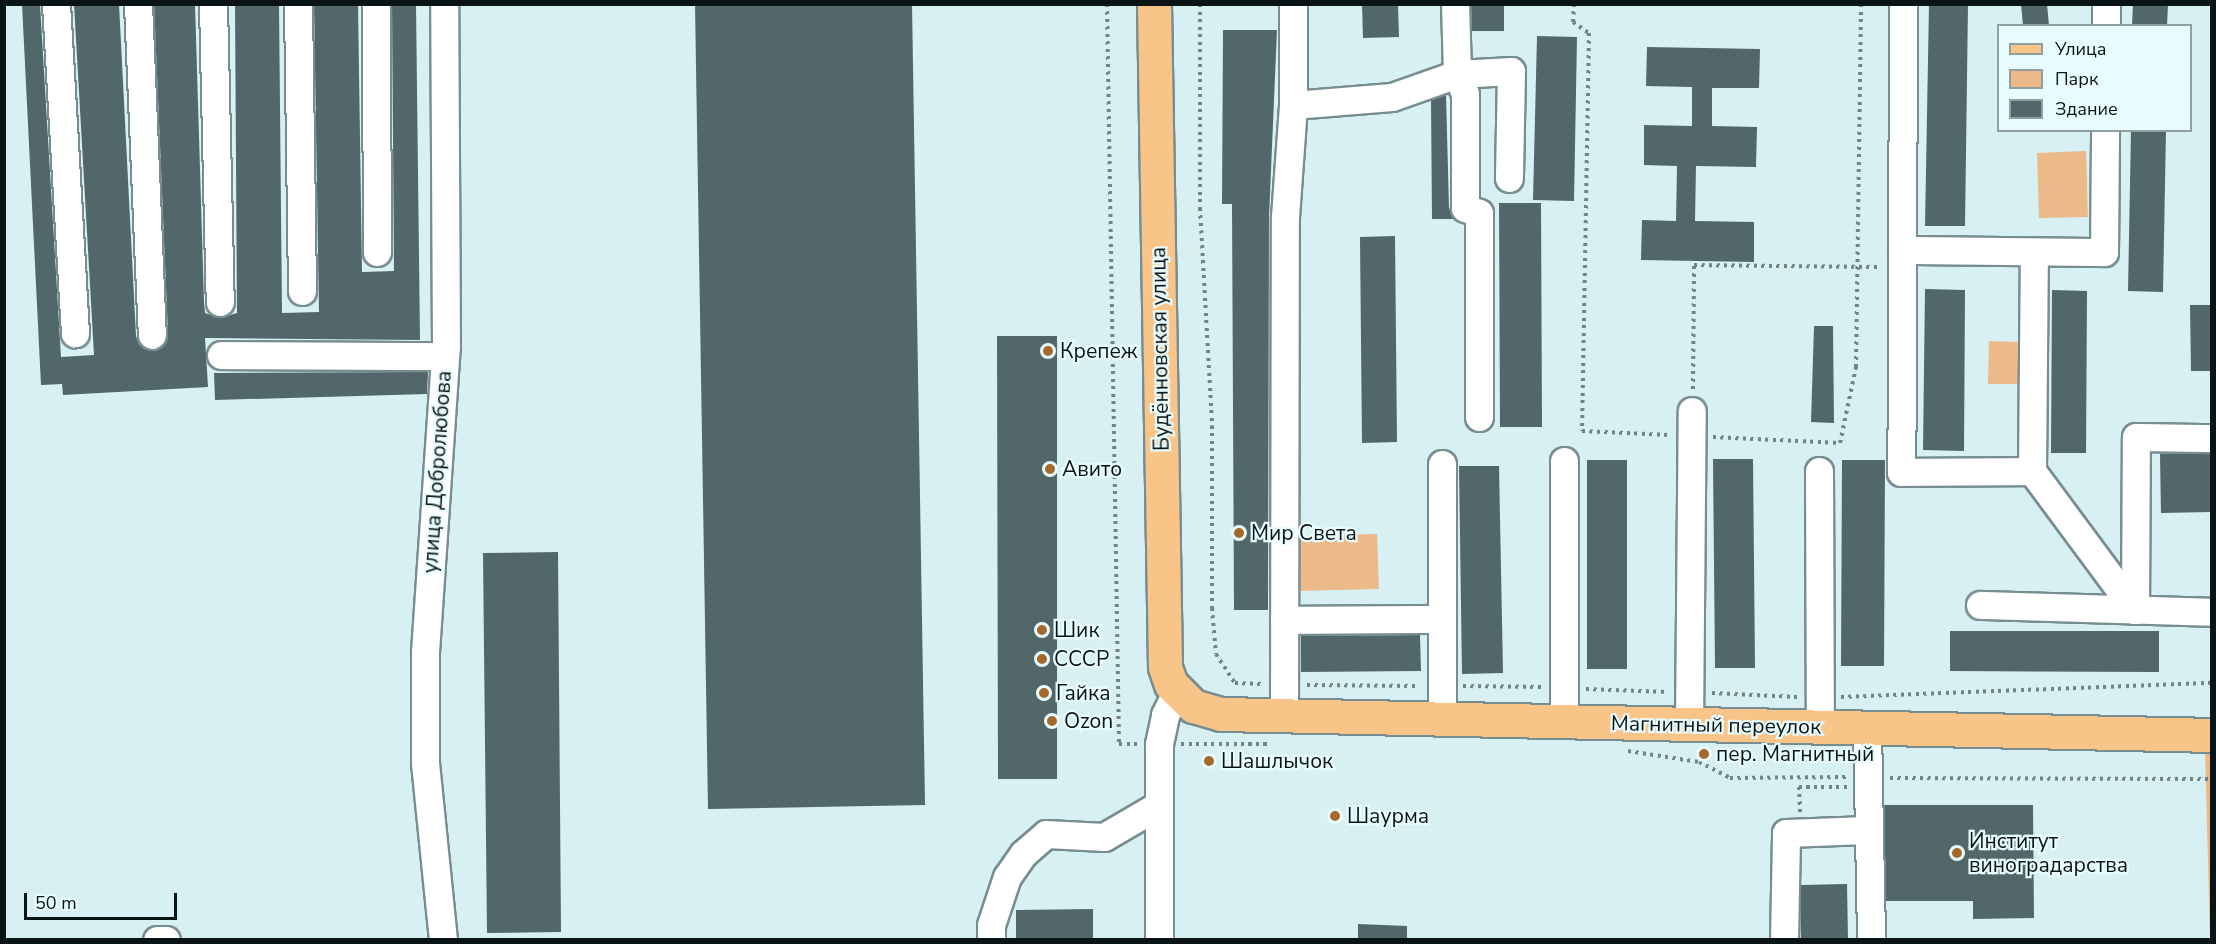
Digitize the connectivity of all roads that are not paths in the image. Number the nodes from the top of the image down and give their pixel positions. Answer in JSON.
{"nodes":[{"id":1,"x":56,"y":4,"type":"edge"},
{"id":2,"x":138,"y":4,"type":"edge"},
{"id":3,"x":213,"y":4,"type":"edge"},
{"id":4,"x":297,"y":4,"type":"edge"},
{"id":5,"x":376,"y":4,"type":"edge"},
{"id":6,"x":444,"y":4,"type":"edge"},
{"id":7,"x":1154,"y":4,"type":"edge"},
{"id":8,"x":1293,"y":4,"type":"edge"},
{"id":9,"x":1455,"y":4,"type":"edge"},
{"id":10,"x":1903,"y":4,"type":"edge"},
{"id":11,"x":2106,"y":4,"type":"edge"},
{"id":12,"x":2106,"y":24,"type":"edge"},
{"id":13,"x":1456,"y":74,"type":"junction"},
{"id":14,"x":1293,"y":105,"type":"junction"},
{"id":15,"x":2105,"y":132,"type":"edge"},
{"id":16,"x":1509,"y":178,"type":"dead end"},
{"id":17,"x":376,"y":252,"type":"dead end"},
{"id":18,"x":2034,"y":252,"type":"junction"},
{"id":19,"x":1902,"y":259,"type":"junction"},
{"id":20,"x":302,"y":291,"type":"dead end"},
{"id":21,"x":220,"y":302,"type":"dead end"},
{"id":22,"x":75,"y":333,"type":"dead end"},
{"id":23,"x":152,"y":335,"type":"dead end"},
{"id":24,"x":221,"y":355,"type":"dead end"},
{"id":25,"x":445,"y":356,"type":"junction"},
{"id":26,"x":1479,"y":417,"type":"dead end"},
{"id":27,"x":1692,"y":423,"type":"road end"},
{"id":28,"x":2211,"y":438,"type":"edge"},
{"id":29,"x":1564,"y":461,"type":"dead end"},
{"id":30,"x":1442,"y":464,"type":"dead end"},
{"id":31,"x":1819,"y":471,"type":"dead end"},
{"id":32,"x":2032,"y":471,"type":"junction"},
{"id":33,"x":1980,"y":605,"type":"dead end"},
{"id":34,"x":2135,"y":609,"type":"junction"},
{"id":35,"x":2211,"y":612,"type":"edge"},
{"id":36,"x":1442,"y":618,"type":"junction"},
{"id":37,"x":1284,"y":620,"type":"junction"},
{"id":38,"x":1176,"y":692,"type":"junction"},
{"id":39,"x":1284,"y":700,"type":"junction"},
{"id":40,"x":1820,"y":713,"type":"junction"},
{"id":41,"x":1442,"y":719,"type":"junction"},
{"id":42,"x":1564,"y":721,"type":"junction"},
{"id":43,"x":1689,"y":724,"type":"junction"},
{"id":44,"x":1867,"y":728,"type":"junction"},
{"id":45,"x":2211,"y":735,"type":"edge"},
{"id":46,"x":1157,"y":806,"type":"junction"},
{"id":47,"x":1867,"y":830,"type":"junction"},
{"id":48,"x":157,"y":939,"type":"edge"},
{"id":49,"x":166,"y":939,"type":"edge"},
{"id":50,"x":443,"y":939,"type":"edge"},
{"id":51,"x":991,"y":939,"type":"edge"},
{"id":52,"x":1159,"y":939,"type":"edge"},
{"id":53,"x":1784,"y":939,"type":"edge"},
{"id":54,"x":1871,"y":939,"type":"edge"}],
"edges":[{"from":1,"to":22,"type":"street"},
{"from":2,"to":23,"type":"street"},
{"from":3,"to":21,"type":"street"},
{"from":4,"to":20,"type":"street"},
{"from":5,"to":17,"type":"street"},
{"from":6,"to":25,"type":"street","name":"улица Добролюбова"},
{"from":7,"to":38,"type":"main road","name":"Будённовская улица"},
{"from":8,"to":14,"type":"street"},
{"from":9,"to":13,"type":"street"},
{"from":10,"to":19,"type":"street"},
{"from":11,"to":12,"type":"street"},
{"from":13,"to":14,"type":"street"},
{"from":13,"to":16,"type":"street"},
{"from":13,"to":26,"type":"street"},
{"from":14,"to":37,"type":"street"},
{"from":15,"to":18,"type":"street"},
{"from":18,"to":19,"type":"street"},
{"from":18,"to":32,"type":"street"},
{"from":19,"to":32,"type":"street"},
{"from":24,"to":25,"type":"street"},
{"from":25,"to":50,"type":"street","name":"улица Добролюбова"},
{"from":27,"to":43,"type":"street"},
{"from":28,"to":34,"type":"street"},
{"from":29,"to":42,"type":"street"},
{"from":30,"to":36,"type":"street"},
{"from":31,"to":40,"type":"street"},
{"from":32,"to":34,"type":"street"},
{"from":33,"to":34,"type":"street"},
{"from":34,"to":35,"type":"street"},
{"from":36,"to":37,"type":"street"},
{"from":36,"to":41,"type":"street"},
{"from":37,"to":39,"type":"street"},
{"from":38,"to":39,"type":"main road","name":"Магнитный переулок"},
{"from":38,"to":46,"type":"street"},
{"from":39,"to":41,"type":"main road","name":"Магнитный переулок"},
{"from":40,"to":43,"type":"main road","name":"Магнитный переулок"},
{"from":40,"to":44,"type":"main road","name":"Магнитный переулок"},
{"from":41,"to":42,"type":"main road","name":"Магнитный переулок"},
{"from":42,"to":43,"type":"main road","name":"Магнитный переулок"},
{"from":44,"to":45,"type":"main road","name":"Магнитный переулок"},
{"from":44,"to":47,"type":"street"},
{"from":46,"to":51,"type":"street"},
{"from":46,"to":52,"type":"street"},
{"from":47,"to":53,"type":"street"},
{"from":47,"to":54,"type":"street"},
{"from":48,"to":49,"type":"street"}]}
